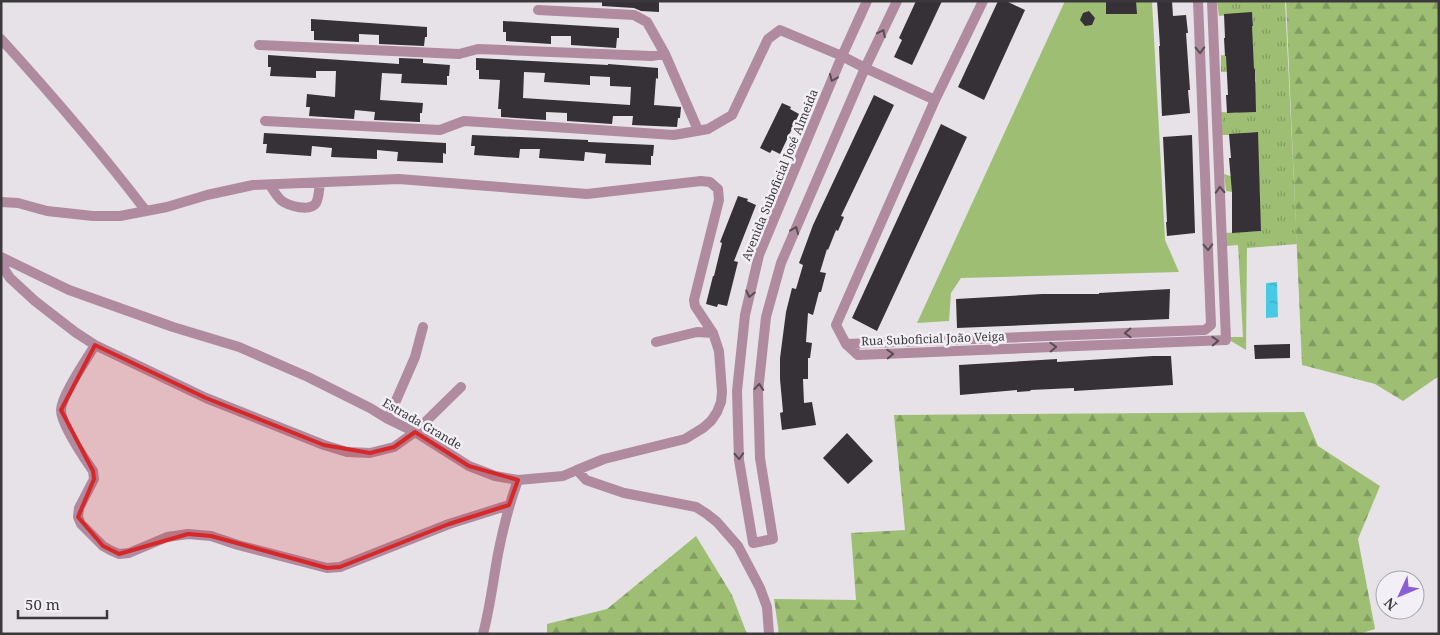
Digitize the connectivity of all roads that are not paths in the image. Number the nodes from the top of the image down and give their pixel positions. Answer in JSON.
{"nodes":[{"id":1,"x":867,"y":1,"type":"edge"},
{"id":2,"x":897,"y":1,"type":"edge"},
{"id":3,"x":983,"y":1,"type":"edge"},
{"id":4,"x":1198,"y":1,"type":"edge"},
{"id":5,"x":1212,"y":1,"type":"edge"},
{"id":6,"x":538,"y":10,"type":"dead end"},
{"id":7,"x":1,"y":39,"type":"edge"},
{"id":8,"x":259,"y":46,"type":"dead end"},
{"id":9,"x":665,"y":54,"type":"junction"},
{"id":10,"x":842,"y":56,"type":"junction"},
{"id":11,"x":865,"y":68,"type":"junction"},
{"id":12,"x":935,"y":100,"type":"junction"},
{"id":13,"x":264,"y":121,"type":"dead end"},
{"id":14,"x":698,"y":130,"type":"junction"},
{"id":15,"x":320,"y":183,"type":"junction"},
{"id":16,"x":270,"y":185,"type":"junction"},
{"id":17,"x":1,"y":202,"type":"edge"},
{"id":18,"x":146,"y":211,"type":"junction"},
{"id":19,"x":1,"y":257,"type":"edge"},
{"id":20,"x":1,"y":264,"type":"edge"},
{"id":21,"x":423,"y":327,"type":"dead end"},
{"id":22,"x":713,"y":333,"type":"junction"},
{"id":23,"x":656,"y":342,"type":"dead end"},
{"id":24,"x":846,"y":344,"type":"junction"},
{"id":25,"x":95,"y":345,"type":"junction"},
{"id":26,"x":461,"y":387,"type":"dead end"},
{"id":27,"x":388,"y":420,"type":"junction"},
{"id":28,"x":415,"y":432,"type":"junction"},
{"id":29,"x":577,"y":470,"type":"junction"},
{"id":30,"x":518,"y":480,"type":"junction"},
{"id":31,"x":508,"y":505,"type":"junction"},
{"id":32,"x":483,"y":634,"type":"edge"},
{"id":33,"x":769,"y":634,"type":"edge"}],
"edges":[{"from":1,"to":10,"type":"street","name":"Avenida Suboficial José Almeida"},
{"from":11,"to":2,"type":"street","one_way":true},
{"from":3,"to":12,"type":"street"},
{"from":4,"to":24,"type":"street","name":"Rua Suboficial João Veiga","one_way":true},
{"from":24,"to":5,"type":"street","name":"Rua Suboficial João Veiga","one_way":true},
{"from":6,"to":9,"type":"street"},
{"from":7,"to":18,"type":"street"},
{"from":8,"to":9,"type":"street"},
{"from":9,"to":14,"type":"street"},
{"from":10,"to":11,"type":"street"},
{"from":10,"to":11,"type":"street","name":"Avenida Suboficial José Almeida","one_way":true},
{"from":10,"to":14,"type":"street"},
{"from":11,"to":12,"type":"street"},
{"from":12,"to":24,"type":"street"},
{"from":13,"to":14,"type":"street"},
{"from":15,"to":16,"type":"street"},
{"from":15,"to":16,"type":"street"},
{"from":15,"to":22,"type":"street","name":"Estrada Grande"},
{"from":16,"to":18,"type":"street"},
{"from":17,"to":18,"type":"street"},
{"from":19,"to":27,"type":"street","name":"Estrada Grande"},
{"from":20,"to":25,"type":"street"},
{"from":21,"to":27,"type":"street"},
{"from":22,"to":23,"type":"street"},
{"from":22,"to":29,"type":"street","name":"Estrada Grande"},
{"from":25,"to":28,"type":"street"},
{"from":25,"to":31,"type":"street"},
{"from":26,"to":28,"type":"street"},
{"from":27,"to":28,"type":"street","name":"Estrada Grande"},
{"from":28,"to":30,"type":"street","name":"Estrada Grande"},
{"from":29,"to":30,"type":"street","name":"Estrada Grande"},
{"from":29,"to":33,"type":"street"},
{"from":30,"to":31,"type":"street"},
{"from":31,"to":32,"type":"street"}]}
